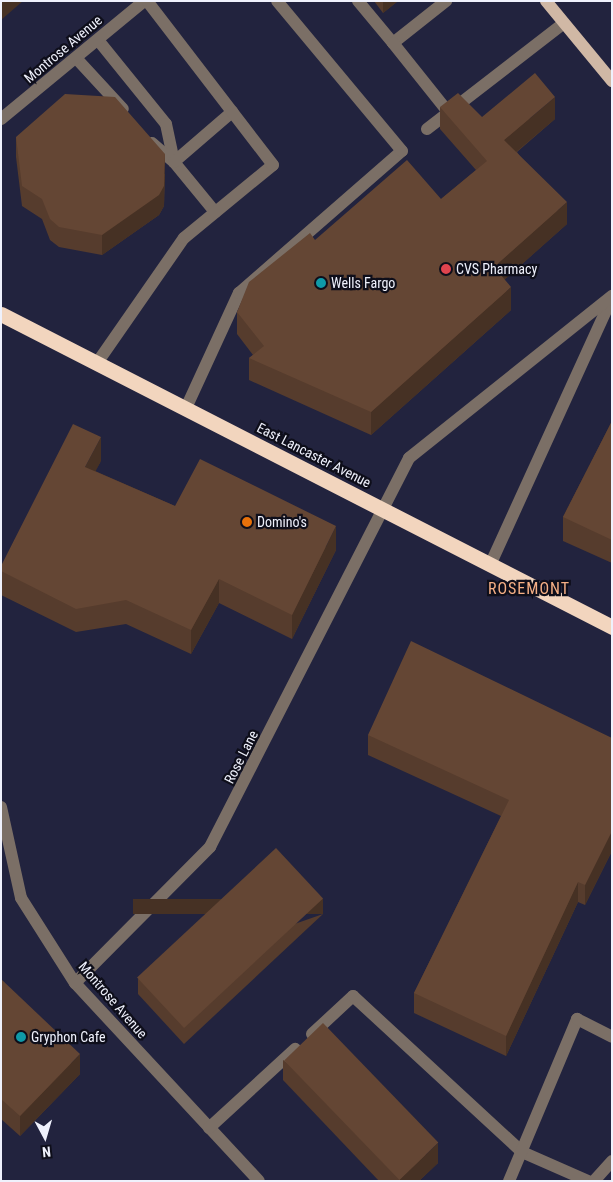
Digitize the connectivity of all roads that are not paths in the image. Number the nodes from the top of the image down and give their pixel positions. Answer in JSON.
{"nodes":[{"id":1,"x":145,"y":1,"type":"edge"},
{"id":2,"x":277,"y":1,"type":"edge"},
{"id":3,"x":358,"y":1,"type":"edge"},
{"id":4,"x":446,"y":1,"type":"edge"},
{"id":5,"x":546,"y":1,"type":"edge"},
{"id":6,"x":563,"y":24,"type":"junction"},
{"id":7,"x":98,"y":40,"type":"junction"},
{"id":8,"x":393,"y":43,"type":"junction"},
{"id":9,"x":76,"y":58,"type":"junction"},
{"id":10,"x":612,"y":81,"type":"edge"},
{"id":11,"x":232,"y":112,"type":"junction"},
{"id":12,"x":448,"y":112,"type":"junction"},
{"id":13,"x":1,"y":119,"type":"edge"},
{"id":14,"x":427,"y":129,"type":"dead end"},
{"id":15,"x":174,"y":162,"type":"junction"},
{"id":16,"x":215,"y":212,"type":"junction"},
{"id":17,"x":612,"y":297,"type":"edge"},
{"id":18,"x":1,"y":314,"type":"edge"},
{"id":19,"x":98,"y":363,"type":"junction"},
{"id":20,"x":186,"y":408,"type":"junction"},
{"id":21,"x":381,"y":507,"type":"junction"},
{"id":22,"x":491,"y":563,"type":"junction"},
{"id":23,"x":612,"y":627,"type":"edge"},
{"id":24,"x":1,"y":807,"type":"edge"},
{"id":25,"x":75,"y":983,"type":"junction"},
{"id":26,"x":612,"y":1037,"type":"edge"},
{"id":27,"x":209,"y":1128,"type":"junction"},
{"id":28,"x":522,"y":1152,"type":"junction"},
{"id":29,"x":612,"y":1161,"type":"edge"},
{"id":30,"x":259,"y":1181,"type":"edge"},
{"id":31,"x":509,"y":1181,"type":"edge"},
{"id":32,"x":588,"y":1181,"type":"edge"},
{"id":33,"x":594,"y":1181,"type":"edge"}],
"edges":[{"from":1,"to":7,"type":"street","name":"Montrose Avenue"},
{"from":1,"to":11,"type":"street"},
{"from":2,"to":20,"type":"street"},
{"from":3,"to":8,"type":"street"},
{"from":4,"to":8,"type":"street"},
{"from":5,"to":6,"type":"main road"},
{"from":6,"to":10,"type":"main road"},
{"from":6,"to":12,"type":"street"},
{"from":7,"to":9,"type":"street","name":"Montrose Avenue"},
{"from":7,"to":15,"type":"street"},
{"from":8,"to":12,"type":"street"},
{"from":9,"to":13,"type":"street","name":"Montrose Avenue"},
{"from":9,"to":15,"type":"street"},
{"from":11,"to":15,"type":"street"},
{"from":11,"to":16,"type":"street"},
{"from":12,"to":14,"type":"street"},
{"from":15,"to":16,"type":"street"},
{"from":16,"to":19,"type":"street"},
{"from":17,"to":21,"type":"street","name":"Rose Lane"},
{"from":17,"to":22,"type":"street"},
{"from":18,"to":19,"type":"highway","name":"East Lancaster Avenue"},
{"from":19,"to":20,"type":"highway","name":"East Lancaster Avenue"},
{"from":20,"to":21,"type":"highway","name":"East Lancaster Avenue"},
{"from":21,"to":22,"type":"highway","name":"East Lancaster Avenue"},
{"from":21,"to":25,"type":"street","name":"Rose Lane"},
{"from":22,"to":23,"type":"highway","name":"East Lancaster Avenue"},
{"from":24,"to":25,"type":"street","name":"Montrose Avenue"},
{"from":25,"to":27,"type":"street","name":"Montrose Avenue"},
{"from":26,"to":28,"type":"street"},
{"from":27,"to":28,"type":"street"},
{"from":27,"to":30,"type":"street","name":"Montrose Avenue"},
{"from":28,"to":31,"type":"street"},
{"from":28,"to":32,"type":"street"},
{"from":29,"to":33,"type":"street"}]}
